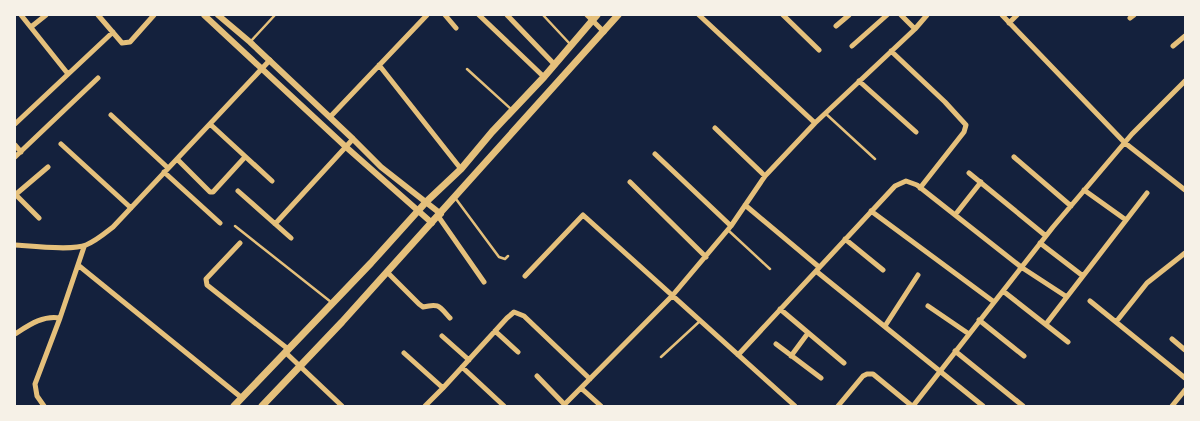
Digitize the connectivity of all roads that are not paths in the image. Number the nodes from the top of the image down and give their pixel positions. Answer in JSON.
{"nodes":[{"id":1,"x":21,"y":15,"type":"edge"},
{"id":2,"x":46,"y":15,"type":"edge"},
{"id":3,"x":98,"y":15,"type":"edge"},
{"id":4,"x":154,"y":15,"type":"edge"},
{"id":5,"x":204,"y":15,"type":"edge"},
{"id":6,"x":218,"y":15,"type":"edge"},
{"id":7,"x":275,"y":15,"type":"edge"},
{"id":8,"x":427,"y":15,"type":"edge"},
{"id":9,"x":445,"y":15,"type":"edge"},
{"id":10,"x":479,"y":15,"type":"edge"},
{"id":11,"x":506,"y":15,"type":"edge"},
{"id":12,"x":543,"y":15,"type":"edge"},
{"id":13,"x":618,"y":15,"type":"edge"},
{"id":14,"x":699,"y":15,"type":"edge"},
{"id":15,"x":783,"y":15,"type":"edge"},
{"id":16,"x":848,"y":15,"type":"edge"},
{"id":17,"x":887,"y":15,"type":"edge"},
{"id":18,"x":901,"y":15,"type":"edge"},
{"id":19,"x":926,"y":15,"type":"edge"},
{"id":20,"x":1002,"y":15,"type":"edge"},
{"id":21,"x":1017,"y":15,"type":"edge"},
{"id":22,"x":592,"y":17,"type":"edge"},
{"id":23,"x":1009,"y":23,"type":"junction"},
{"id":24,"x":836,"y":26,"type":"dead end"},
{"id":25,"x":31,"y":27,"type":"junction"},
{"id":26,"x":456,"y":28,"type":"dead end"},
{"id":27,"x":915,"y":29,"type":"junction"},
{"id":28,"x":113,"y":32,"type":"junction"},
{"id":29,"x":604,"y":32,"type":"junction"},
{"id":30,"x":1185,"y":36,"type":"edge"},
{"id":31,"x":250,"y":42,"type":"junction"},
{"id":32,"x":571,"y":45,"type":"junction"},
{"id":33,"x":852,"y":46,"type":"dead end"},
{"id":34,"x":1173,"y":46,"type":"dead end"},
{"id":35,"x":820,"y":50,"type":"dead end"},
{"id":36,"x":892,"y":51,"type":"junction"},
{"id":37,"x":270,"y":60,"type":"junction"},
{"id":38,"x":555,"y":64,"type":"junction"},
{"id":39,"x":379,"y":65,"type":"junction"},
{"id":40,"x":262,"y":68,"type":"junction"},
{"id":41,"x":467,"y":69,"type":"dead end"},
{"id":42,"x":68,"y":74,"type":"junction"},
{"id":43,"x":98,"y":78,"type":"dead end"},
{"id":44,"x":544,"y":78,"type":"junction"},
{"id":45,"x":859,"y":81,"type":"junction"},
{"id":46,"x":1185,"y":81,"type":"edge"},
{"id":47,"x":513,"y":110,"type":"junction"},
{"id":48,"x":825,"y":113,"type":"junction"},
{"id":49,"x":110,"y":115,"type":"dead end"},
{"id":50,"x":330,"y":117,"type":"junction"},
{"id":51,"x":815,"y":123,"type":"junction"},
{"id":52,"x":15,"y":124,"type":"edge"},
{"id":53,"x":210,"y":124,"type":"junction"},
{"id":54,"x":715,"y":128,"type":"dead end"},
{"id":55,"x":916,"y":132,"type":"dead end"},
{"id":56,"x":354,"y":139,"type":"junction"},
{"id":57,"x":1125,"y":142,"type":"junction"},
{"id":58,"x":62,"y":144,"type":"dead end"},
{"id":59,"x":15,"y":145,"type":"edge"},
{"id":60,"x":346,"y":147,"type":"junction"},
{"id":61,"x":21,"y":152,"type":"junction"},
{"id":62,"x":655,"y":154,"type":"dead end"},
{"id":63,"x":245,"y":156,"type":"junction"},
{"id":64,"x":15,"y":157,"type":"edge"},
{"id":65,"x":1014,"y":157,"type":"dead end"},
{"id":66,"x":176,"y":159,"type":"junction"},
{"id":67,"x":875,"y":159,"type":"dead end"},
{"id":68,"x":48,"y":167,"type":"dead end"},
{"id":69,"x":461,"y":169,"type":"junction"},
{"id":70,"x":166,"y":170,"type":"junction"},
{"id":71,"x":970,"y":173,"type":"dead end"},
{"id":72,"x":764,"y":176,"type":"junction"},
{"id":73,"x":272,"y":181,"type":"dead end"},
{"id":74,"x":630,"y":182,"type":"dead end"},
{"id":75,"x":981,"y":182,"type":"junction"},
{"id":76,"x":920,"y":188,"type":"junction"},
{"id":77,"x":1084,"y":190,"type":"junction"},
{"id":78,"x":1185,"y":190,"type":"edge"},
{"id":79,"x":238,"y":191,"type":"dead end"},
{"id":80,"x":1147,"y":193,"type":"dead end"},
{"id":81,"x":15,"y":194,"type":"edge"},
{"id":82,"x":455,"y":198,"type":"junction"},
{"id":83,"x":426,"y":202,"type":"junction"},
{"id":84,"x":744,"y":205,"type":"junction"},
{"id":85,"x":1071,"y":206,"type":"junction"},
{"id":86,"x":130,"y":208,"type":"junction"},
{"id":87,"x":419,"y":210,"type":"junction"},
{"id":88,"x":871,"y":211,"type":"junction"},
{"id":89,"x":440,"y":215,"type":"junction"},
{"id":90,"x":955,"y":215,"type":"junction"},
{"id":91,"x":39,"y":218,"type":"dead end"},
{"id":92,"x":1126,"y":220,"type":"junction"},
{"id":93,"x":220,"y":223,"type":"dead end"},
{"id":94,"x":432,"y":223,"type":"junction"},
{"id":95,"x":275,"y":224,"type":"junction"},
{"id":96,"x":235,"y":226,"type":"dead end"},
{"id":97,"x":729,"y":228,"type":"junction"},
{"id":98,"x":1046,"y":236,"type":"junction"},
{"id":99,"x":292,"y":238,"type":"dead end"},
{"id":100,"x":845,"y":240,"type":"junction"},
{"id":101,"x":240,"y":243,"type":"dead end"},
{"id":102,"x":1040,"y":243,"type":"junction"},
{"id":103,"x":15,"y":244,"type":"edge"},
{"id":104,"x":84,"y":246,"type":"junction"},
{"id":105,"x":1185,"y":253,"type":"edge"},
{"id":106,"x":508,"y":256,"type":"dead end"},
{"id":107,"x":706,"y":257,"type":"junction"},
{"id":108,"x":78,"y":265,"type":"junction"},
{"id":109,"x":1022,"y":267,"type":"junction"},
{"id":110,"x":770,"y":269,"type":"dead end"},
{"id":111,"x":818,"y":269,"type":"junction"},
{"id":112,"x":884,"y":270,"type":"dead end"},
{"id":113,"x":387,"y":272,"type":"junction"},
{"id":114,"x":918,"y":275,"type":"dead end"},
{"id":115,"x":525,"y":276,"type":"dead end"},
{"id":116,"x":1083,"y":276,"type":"junction"},
{"id":117,"x":484,"y":282,"type":"dead end"},
{"id":118,"x":1003,"y":291,"type":"junction"},
{"id":119,"x":672,"y":296,"type":"junction"},
{"id":120,"x":1067,"y":297,"type":"junction"},
{"id":121,"x":1090,"y":301,"type":"dead end"},
{"id":122,"x":994,"y":302,"type":"junction"},
{"id":123,"x":332,"y":303,"type":"junction"},
{"id":124,"x":928,"y":306,"type":"dead end"},
{"id":125,"x":780,"y":309,"type":"junction"},
{"id":126,"x":60,"y":318,"type":"junction"},
{"id":127,"x":450,"y":318,"type":"dead end"},
{"id":128,"x":979,"y":320,"type":"junction"},
{"id":129,"x":700,"y":321,"type":"junction"},
{"id":130,"x":1116,"y":322,"type":"junction"},
{"id":131,"x":1046,"y":324,"type":"junction"},
{"id":132,"x":885,"y":326,"type":"junction"},
{"id":133,"x":495,"y":331,"type":"junction"},
{"id":134,"x":808,"y":333,"type":"junction"},
{"id":135,"x":15,"y":334,"type":"edge"},
{"id":136,"x":969,"y":334,"type":"junction"},
{"id":137,"x":442,"y":336,"type":"dead end"},
{"id":138,"x":1172,"y":339,"type":"dead end"},
{"id":139,"x":1068,"y":342,"type":"dead end"},
{"id":140,"x":776,"y":344,"type":"dead end"},
{"id":141,"x":286,"y":350,"type":"junction"},
{"id":142,"x":1185,"y":350,"type":"edge"},
{"id":143,"x":955,"y":351,"type":"junction"},
{"id":144,"x":518,"y":352,"type":"dead end"},
{"id":145,"x":404,"y":353,"type":"dead end"},
{"id":146,"x":738,"y":355,"type":"junction"},
{"id":147,"x":791,"y":356,"type":"junction"},
{"id":148,"x":1024,"y":356,"type":"dead end"},
{"id":149,"x":661,"y":357,"type":"dead end"},
{"id":150,"x":469,"y":360,"type":"junction"},
{"id":151,"x":844,"y":363,"type":"dead end"},
{"id":152,"x":300,"y":367,"type":"junction"},
{"id":153,"x":462,"y":367,"type":"junction"},
{"id":154,"x":940,"y":371,"type":"junction"},
{"id":155,"x":536,"y":376,"type":"dead end"},
{"id":156,"x":821,"y":378,"type":"dead end"},
{"id":157,"x":1185,"y":378,"type":"edge"},
{"id":158,"x":590,"y":379,"type":"junction"},
{"id":159,"x":443,"y":388,"type":"junction"},
{"id":160,"x":581,"y":388,"type":"junction"},
{"id":161,"x":1185,"y":390,"type":"edge"},
{"id":162,"x":242,"y":398,"type":"junction"},
{"id":163,"x":564,"y":405,"type":"edge"},
{"id":164,"x":44,"y":406,"type":"edge"},
{"id":165,"x":234,"y":406,"type":"edge"},
{"id":166,"x":262,"y":406,"type":"edge"},
{"id":167,"x":342,"y":406,"type":"edge"},
{"id":168,"x":425,"y":406,"type":"edge"},
{"id":169,"x":504,"y":406,"type":"edge"},
{"id":170,"x":601,"y":406,"type":"edge"},
{"id":171,"x":795,"y":406,"type":"edge"},
{"id":172,"x":839,"y":406,"type":"edge"},
{"id":173,"x":913,"y":406,"type":"edge"},
{"id":174,"x":983,"y":406,"type":"edge"},
{"id":175,"x":1023,"y":406,"type":"edge"},
{"id":176,"x":1172,"y":406,"type":"edge"}],
"edges":[{"from":1,"to":25,"type":"street"},
{"from":2,"to":25,"type":"street"},
{"from":3,"to":28,"type":"street"},
{"from":4,"to":28,"type":"street"},
{"from":5,"to":40,"type":"street"},
{"from":6,"to":31,"type":"street"},
{"from":7,"to":31,"type":"lane"},
{"from":8,"to":39,"type":"street"},
{"from":9,"to":26,"type":"street"},
{"from":10,"to":44,"type":"street"},
{"from":11,"to":38,"type":"street"},
{"from":12,"to":32,"type":"lane"},
{"from":13,"to":29,"type":"main road"},
{"from":14,"to":51,"type":"street"},
{"from":15,"to":35,"type":"street"},
{"from":16,"to":24,"type":"street"},
{"from":17,"to":33,"type":"street"},
{"from":18,"to":27,"type":"street"},
{"from":19,"to":27,"type":"street"},
{"from":20,"to":23,"type":"street"},
{"from":21,"to":23,"type":"street"},
{"from":22,"to":29,"type":"street"},
{"from":22,"to":32,"type":"main road"},
{"from":23,"to":57,"type":"street"},
{"from":25,"to":42,"type":"street"},
{"from":27,"to":36,"type":"street"},
{"from":28,"to":42,"type":"street"},
{"from":29,"to":82,"type":"main road"},
{"from":30,"to":34,"type":"street"},
{"from":31,"to":37,"type":"street"},
{"from":32,"to":38,"type":"main road"},
{"from":36,"to":45,"type":"street"},
{"from":36,"to":76,"type":"street"},
{"from":37,"to":40,"type":"street"},
{"from":37,"to":50,"type":"street"},
{"from":38,"to":44,"type":"main road"},
{"from":39,"to":50,"type":"street"},
{"from":39,"to":69,"type":"street"},
{"from":40,"to":53,"type":"street"},
{"from":40,"to":60,"type":"street"},
{"from":41,"to":47,"type":"lane"},
{"from":42,"to":52,"type":"street"},
{"from":43,"to":61,"type":"street"},
{"from":44,"to":47,"type":"main road"},
{"from":45,"to":48,"type":"street"},
{"from":45,"to":55,"type":"street"},
{"from":46,"to":57,"type":"street"},
{"from":47,"to":69,"type":"main road"},
{"from":48,"to":51,"type":"street"},
{"from":48,"to":67,"type":"lane"},
{"from":49,"to":70,"type":"street"},
{"from":50,"to":56,"type":"street"},
{"from":51,"to":72,"type":"street"},
{"from":53,"to":63,"type":"street"},
{"from":53,"to":66,"type":"street"},
{"from":54,"to":72,"type":"street"},
{"from":56,"to":60,"type":"street"},
{"from":56,"to":83,"type":"street"},
{"from":57,"to":77,"type":"street"},
{"from":57,"to":78,"type":"street"},
{"from":58,"to":86,"type":"street"},
{"from":59,"to":61,"type":"street"},
{"from":60,"to":87,"type":"street"},
{"from":60,"to":95,"type":"street"},
{"from":61,"to":64,"type":"street"},
{"from":62,"to":97,"type":"street"},
{"from":63,"to":66,"type":"street"},
{"from":63,"to":73,"type":"street"},
{"from":65,"to":85,"type":"street"},
{"from":66,"to":70,"type":"street"},
{"from":68,"to":81,"type":"street"},
{"from":69,"to":83,"type":"main road"},
{"from":70,"to":86,"type":"street"},
{"from":70,"to":93,"type":"street"},
{"from":71,"to":75,"type":"street"},
{"from":72,"to":84,"type":"street"},
{"from":74,"to":107,"type":"street"},
{"from":75,"to":90,"type":"street"},
{"from":75,"to":98,"type":"street"},
{"from":76,"to":88,"type":"street"},
{"from":76,"to":90,"type":"street"},
{"from":77,"to":85,"type":"street"},
{"from":77,"to":92,"type":"street"},
{"from":79,"to":95,"type":"street"},
{"from":80,"to":92,"type":"street"},
{"from":81,"to":91,"type":"street"},
{"from":82,"to":89,"type":"main road"},
{"from":82,"to":106,"type":"lane"},
{"from":83,"to":87,"type":"main road"},
{"from":83,"to":89,"type":"street"},
{"from":84,"to":97,"type":"street"},
{"from":84,"to":111,"type":"street"},
{"from":85,"to":98,"type":"street"},
{"from":86,"to":104,"type":"street"},
{"from":87,"to":94,"type":"street"},
{"from":87,"to":123,"type":"main road"},
{"from":88,"to":100,"type":"street"},
{"from":88,"to":122,"type":"street"},
{"from":89,"to":94,"type":"main road"},
{"from":89,"to":117,"type":"street"},
{"from":90,"to":109,"type":"street"},
{"from":92,"to":116,"type":"street"},
{"from":94,"to":113,"type":"main road"},
{"from":95,"to":99,"type":"street"},
{"from":96,"to":123,"type":"lane"},
{"from":97,"to":107,"type":"street"},
{"from":97,"to":110,"type":"lane"},
{"from":98,"to":102,"type":"street"},
{"from":100,"to":111,"type":"street"},
{"from":100,"to":112,"type":"street"},
{"from":101,"to":141,"type":"street"},
{"from":102,"to":109,"type":"street"},
{"from":102,"to":116,"type":"street"},
{"from":103,"to":104,"type":"street"},
{"from":104,"to":108,"type":"street"},
{"from":105,"to":130,"type":"street"},
{"from":107,"to":119,"type":"street"},
{"from":108,"to":126,"type":"street"},
{"from":108,"to":162,"type":"street"},
{"from":109,"to":118,"type":"street"},
{"from":109,"to":120,"type":"street"},
{"from":111,"to":125,"type":"street"},
{"from":111,"to":132,"type":"street"},
{"from":113,"to":127,"type":"street"},
{"from":113,"to":152,"type":"main road"},
{"from":114,"to":132,"type":"street"},
{"from":115,"to":119,"type":"street"},
{"from":116,"to":120,"type":"street"},
{"from":118,"to":122,"type":"street"},
{"from":118,"to":131,"type":"street"},
{"from":119,"to":129,"type":"street"},
{"from":119,"to":158,"type":"street"},
{"from":120,"to":131,"type":"street"},
{"from":121,"to":130,"type":"street"},
{"from":122,"to":128,"type":"street"},
{"from":123,"to":141,"type":"main road"},
{"from":124,"to":136,"type":"street"},
{"from":125,"to":134,"type":"street"},
{"from":125,"to":146,"type":"street"},
{"from":126,"to":135,"type":"street"},
{"from":126,"to":164,"type":"street"},
{"from":128,"to":136,"type":"street"},
{"from":128,"to":148,"type":"street"},
{"from":129,"to":146,"type":"street"},
{"from":129,"to":149,"type":"lane"},
{"from":130,"to":157,"type":"street"},
{"from":131,"to":139,"type":"street"},
{"from":132,"to":154,"type":"street"},
{"from":133,"to":144,"type":"street"},
{"from":133,"to":150,"type":"street"},
{"from":133,"to":158,"type":"street"},
{"from":134,"to":147,"type":"street"},
{"from":134,"to":151,"type":"street"},
{"from":136,"to":143,"type":"street"},
{"from":137,"to":150,"type":"street"},
{"from":138,"to":142,"type":"street"},
{"from":140,"to":147,"type":"street"},
{"from":141,"to":152,"type":"street"},
{"from":141,"to":162,"type":"main road"},
{"from":143,"to":154,"type":"street"},
{"from":143,"to":175,"type":"street"},
{"from":145,"to":159,"type":"street"},
{"from":146,"to":171,"type":"street"},
{"from":147,"to":156,"type":"street"},
{"from":150,"to":153,"type":"street"},
{"from":152,"to":166,"type":"main road"},
{"from":152,"to":167,"type":"street"},
{"from":153,"to":159,"type":"street"},
{"from":153,"to":169,"type":"street"},
{"from":154,"to":173,"type":"street"},
{"from":154,"to":174,"type":"street"},
{"from":155,"to":163,"type":"street"},
{"from":158,"to":160,"type":"street"},
{"from":159,"to":168,"type":"street"},
{"from":160,"to":163,"type":"street"},
{"from":160,"to":170,"type":"street"},
{"from":161,"to":176,"type":"street"},
{"from":162,"to":165,"type":"main road"},
{"from":172,"to":173,"type":"street"}]}
